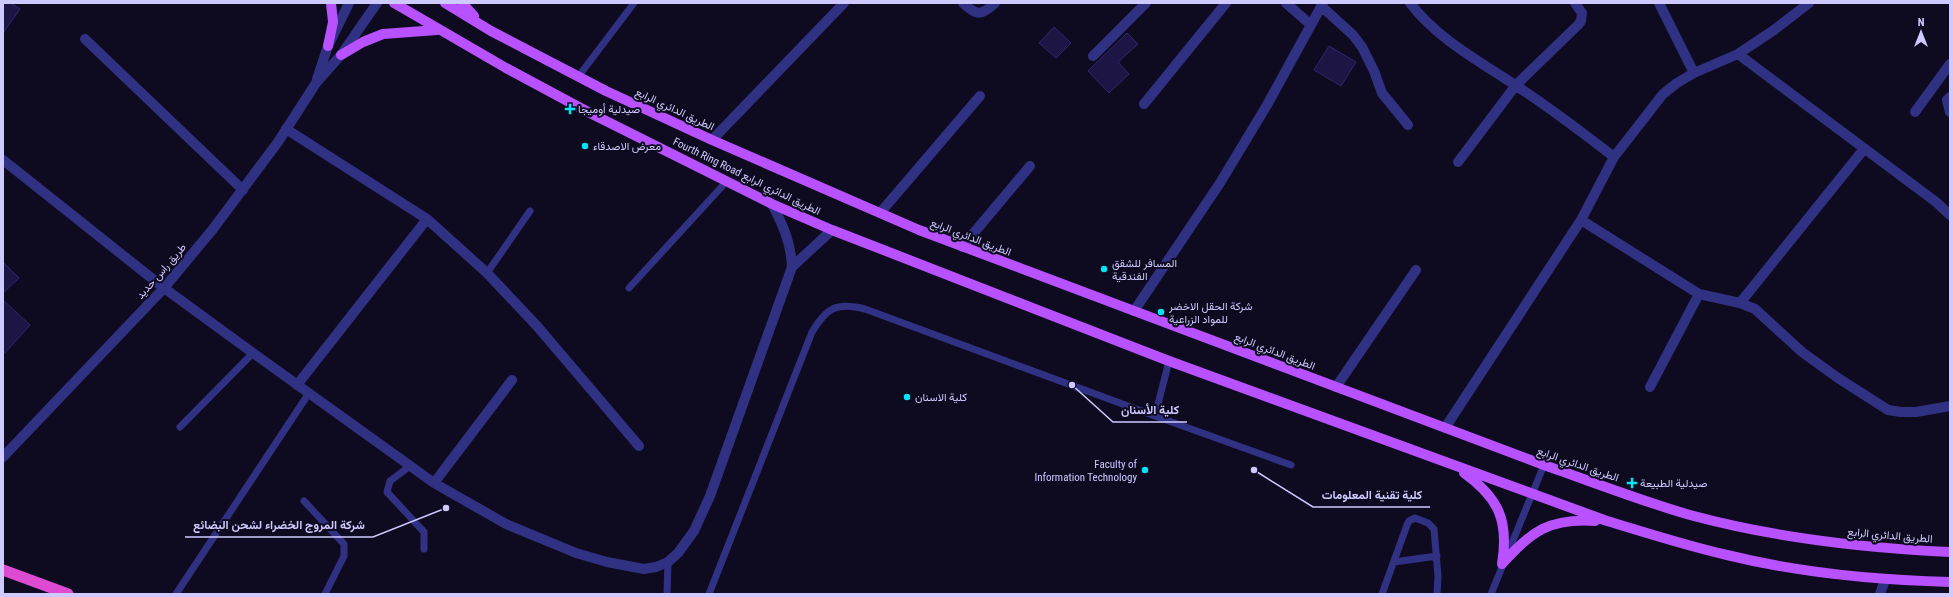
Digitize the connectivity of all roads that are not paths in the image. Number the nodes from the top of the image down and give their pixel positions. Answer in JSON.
{"nodes":[{"id":1,"x":331,"y":3,"type":"edge"},
{"id":2,"x":349,"y":3,"type":"edge"},
{"id":3,"x":377,"y":3,"type":"edge"},
{"id":4,"x":394,"y":3,"type":"edge"},
{"id":5,"x":445,"y":3,"type":"edge"},
{"id":6,"x":462,"y":3,"type":"edge"},
{"id":7,"x":634,"y":3,"type":"edge"},
{"id":8,"x":844,"y":3,"type":"edge"},
{"id":9,"x":963,"y":3,"type":"edge"},
{"id":10,"x":995,"y":3,"type":"edge"},
{"id":11,"x":1146,"y":3,"type":"edge"},
{"id":12,"x":1226,"y":3,"type":"edge"},
{"id":13,"x":1286,"y":3,"type":"edge"},
{"id":14,"x":1410,"y":3,"type":"edge"},
{"id":15,"x":1575,"y":3,"type":"edge"},
{"id":16,"x":1659,"y":3,"type":"edge"},
{"id":17,"x":1809,"y":3,"type":"edge"},
{"id":18,"x":1322,"y":5,"type":"edge"},
{"id":19,"x":1311,"y":25,"type":"junction"},
{"id":20,"x":437,"y":30,"type":"junction"},
{"id":21,"x":490,"y":31,"type":"junction"},
{"id":22,"x":85,"y":39,"type":"dead end"},
{"id":23,"x":328,"y":46,"type":"junction"},
{"id":24,"x":1738,"y":54,"type":"junction"},
{"id":25,"x":341,"y":55,"type":"junction"},
{"id":26,"x":1093,"y":56,"type":"dead end"},
{"id":27,"x":1950,"y":64,"type":"edge"},
{"id":28,"x":1694,"y":73,"type":"junction"},
{"id":29,"x":578,"y":77,"type":"junction"},
{"id":30,"x":316,"y":83,"type":"junction"},
{"id":31,"x":1516,"y":85,"type":"junction"},
{"id":32,"x":980,"y":96,"type":"dead end"},
{"id":33,"x":1950,"y":97,"type":"edge"},
{"id":34,"x":1144,"y":104,"type":"dead end"},
{"id":35,"x":1915,"y":112,"type":"dead end"},
{"id":36,"x":1950,"y":112,"type":"edge"},
{"id":37,"x":1408,"y":125,"type":"dead end"},
{"id":38,"x":286,"y":129,"type":"junction"},
{"id":39,"x":712,"y":140,"type":"junction"},
{"id":40,"x":1864,"y":149,"type":"junction"},
{"id":41,"x":1614,"y":157,"type":"junction"},
{"id":42,"x":3,"y":160,"type":"edge"},
{"id":43,"x":1458,"y":162,"type":"dead end"},
{"id":44,"x":1030,"y":166,"type":"dead end"},
{"id":45,"x":727,"y":181,"type":"junction"},
{"id":46,"x":243,"y":190,"type":"junction"},
{"id":47,"x":772,"y":204,"type":"junction"},
{"id":48,"x":530,"y":210,"type":"dead end"},
{"id":49,"x":880,"y":213,"type":"junction"},
{"id":50,"x":1950,"y":215,"type":"edge"},
{"id":51,"x":427,"y":219,"type":"junction"},
{"id":52,"x":1581,"y":220,"type":"junction"},
{"id":53,"x":832,"y":230,"type":"junction"},
{"id":54,"x":962,"y":247,"type":"junction"},
{"id":55,"x":792,"y":267,"type":"junction"},
{"id":56,"x":1416,"y":270,"type":"dead end"},
{"id":57,"x":487,"y":273,"type":"junction"},
{"id":58,"x":164,"y":288,"type":"junction"},
{"id":59,"x":629,"y":288,"type":"dead end"},
{"id":60,"x":1699,"y":294,"type":"junction"},
{"id":61,"x":1740,"y":303,"type":"junction"},
{"id":62,"x":1134,"y":311,"type":"junction"},
{"id":63,"x":253,"y":353,"type":"junction"},
{"id":64,"x":1169,"y":361,"type":"junction"},
{"id":65,"x":512,"y":380,"type":"dead end"},
{"id":66,"x":297,"y":385,"type":"junction"},
{"id":67,"x":1336,"y":387,"type":"junction"},
{"id":68,"x":1650,"y":387,"type":"dead end"},
{"id":69,"x":309,"y":393,"type":"junction"},
{"id":70,"x":1950,"y":406,"type":"edge"},
{"id":71,"x":1155,"y":416,"type":"junction"},
{"id":72,"x":180,"y":427,"type":"dead end"},
{"id":73,"x":1445,"y":428,"type":"junction"},
{"id":74,"x":639,"y":446,"type":"dead end"},
{"id":75,"x":3,"y":456,"type":"edge"},
{"id":76,"x":1290,"y":465,"type":"dead end"},
{"id":77,"x":1544,"y":465,"type":"junction"},
{"id":78,"x":410,"y":466,"type":"junction"},
{"id":79,"x":1454,"y":466,"type":"junction"},
{"id":80,"x":434,"y":483,"type":"junction"},
{"id":81,"x":1533,"y":494,"type":"junction"},
{"id":82,"x":304,"y":501,"type":"dead end"},
{"id":83,"x":1607,"y":521,"type":"junction"},
{"id":84,"x":424,"y":548,"type":"dead end"},
{"id":85,"x":1950,"y":552,"type":"edge"},
{"id":86,"x":1437,"y":556,"type":"junction"},
{"id":87,"x":668,"y":562,"type":"junction"},
{"id":88,"x":1394,"y":562,"type":"junction"},
{"id":89,"x":1502,"y":564,"type":"junction"},
{"id":90,"x":3,"y":570,"type":"edge"},
{"id":91,"x":1885,"y":580,"type":"junction"},
{"id":92,"x":1950,"y":582,"type":"edge"},
{"id":93,"x":68,"y":594,"type":"edge"},
{"id":94,"x":176,"y":594,"type":"edge"},
{"id":95,"x":325,"y":594,"type":"edge"},
{"id":96,"x":667,"y":594,"type":"edge"},
{"id":97,"x":709,"y":594,"type":"edge"},
{"id":98,"x":1382,"y":594,"type":"edge"},
{"id":99,"x":1437,"y":594,"type":"edge"},
{"id":100,"x":1491,"y":594,"type":"edge"},
{"id":101,"x":1880,"y":594,"type":"edge"}],
"edges":[{"from":1,"to":23,"type":"main road"},
{"from":2,"to":23,"type":"street","name":"طريق راس حديد"},
{"from":3,"to":25,"type":"street","name":"طريق راس حديد"},
{"from":4,"to":20,"type":"main road","name":"Fourth Ring Road الطريق الدائري الرابع"},
{"from":5,"to":21,"type":"main road","name":"الطريق الدائري الرابع"},
{"from":6,"to":21,"type":"main road"},
{"from":7,"to":29,"type":"lane"},
{"from":8,"to":39,"type":"street"},
{"from":9,"to":10,"type":"street"},
{"from":11,"to":26,"type":"street"},
{"from":12,"to":34,"type":"street"},
{"from":13,"to":19,"type":"street"},
{"from":14,"to":31,"type":"street"},
{"from":15,"to":31,"type":"street"},
{"from":16,"to":28,"type":"street"},
{"from":17,"to":24,"type":"street"},
{"from":18,"to":19,"type":"street"},
{"from":18,"to":37,"type":"street"},
{"from":19,"to":62,"type":"street"},
{"from":20,"to":25,"type":"main road"},
{"from":20,"to":45,"type":"main road","name":"Fourth Ring Road الطريق الدائري الرابع"},
{"from":21,"to":29,"type":"main road","name":"الطريق الدائري الرابع"},
{"from":22,"to":46,"type":"street"},
{"from":23,"to":30,"type":"street","name":"طريق راس حديد"},
{"from":24,"to":28,"type":"street"},
{"from":24,"to":40,"type":"street"},
{"from":25,"to":30,"type":"street","name":"طريق راس حديد"},
{"from":27,"to":35,"type":"street"},
{"from":28,"to":41,"type":"street"},
{"from":29,"to":39,"type":"main road","name":"الطريق الدائري الرابع"},
{"from":30,"to":38,"type":"street","name":"طريق راس حديد"},
{"from":31,"to":41,"type":"street"},
{"from":31,"to":43,"type":"street"},
{"from":32,"to":49,"type":"street"},
{"from":33,"to":36,"type":"street"},
{"from":38,"to":46,"type":"street","name":"طريق راس حديد"},
{"from":38,"to":51,"type":"street"},
{"from":39,"to":49,"type":"main road","name":"الطريق الدائري الرابع"},
{"from":40,"to":50,"type":"street"},
{"from":40,"to":61,"type":"street"},
{"from":41,"to":52,"type":"street"},
{"from":42,"to":58,"type":"street"},
{"from":44,"to":54,"type":"street"},
{"from":45,"to":47,"type":"main road","name":"Fourth Ring Road الطريق الدائري الرابع"},
{"from":45,"to":59,"type":"lane"},
{"from":46,"to":58,"type":"street","name":"طريق راس حديد"},
{"from":47,"to":53,"type":"main road","name":"Fourth Ring Road الطريق الدائري الرابع"},
{"from":47,"to":55,"type":"street"},
{"from":48,"to":57,"type":"lane"},
{"from":49,"to":54,"type":"main road","name":"الطريق الدائري الرابع"},
{"from":51,"to":57,"type":"street"},
{"from":51,"to":66,"type":"street"},
{"from":52,"to":60,"type":"street"},
{"from":52,"to":73,"type":"street"},
{"from":53,"to":55,"type":"street"},
{"from":53,"to":64,"type":"main road","name":"Fourth Ring Road الطريق الدائري الرابع"},
{"from":54,"to":62,"type":"main road","name":"الطريق الدائري الرابع"},
{"from":55,"to":87,"type":"street"},
{"from":56,"to":67,"type":"street"},
{"from":57,"to":74,"type":"street"},
{"from":58,"to":63,"type":"street"},
{"from":58,"to":75,"type":"street","name":"طريق راس حديد"},
{"from":60,"to":61,"type":"street"},
{"from":60,"to":68,"type":"street"},
{"from":61,"to":70,"type":"street"},
{"from":62,"to":67,"type":"main road","name":"الطريق الدائري الرابع"},
{"from":63,"to":66,"type":"street"},
{"from":63,"to":72,"type":"lane"},
{"from":64,"to":71,"type":"lane"},
{"from":64,"to":79,"type":"main road"},
{"from":65,"to":80,"type":"street"},
{"from":66,"to":69,"type":"street"},
{"from":67,"to":73,"type":"main road","name":"الطريق الدائري الرابع"},
{"from":69,"to":78,"type":"street"},
{"from":69,"to":94,"type":"lane"},
{"from":71,"to":76,"type":"lane"},
{"from":71,"to":97,"type":"lane"},
{"from":73,"to":77,"type":"main road","name":"الطريق الدائري الرابع"},
{"from":77,"to":81,"type":"lane"},
{"from":77,"to":85,"type":"main road","name":"الطريق الدائري الرابع"},
{"from":78,"to":80,"type":"street"},
{"from":78,"to":84,"type":"lane"},
{"from":79,"to":81,"type":"main road"},
{"from":79,"to":89,"type":"main road"},
{"from":80,"to":87,"type":"street"},
{"from":81,"to":83,"type":"main road"},
{"from":81,"to":89,"type":"lane"},
{"from":82,"to":95,"type":"lane"},
{"from":83,"to":89,"type":"main road"},
{"from":83,"to":91,"type":"main road"},
{"from":86,"to":88,"type":"lane"},
{"from":86,"to":88,"type":"lane"},
{"from":86,"to":99,"type":"lane"},
{"from":87,"to":96,"type":"lane"},
{"from":88,"to":98,"type":"lane"},
{"from":89,"to":100,"type":"lane"},
{"from":90,"to":93,"type":"highway"},
{"from":91,"to":92,"type":"main road"},
{"from":91,"to":101,"type":"street"}]}
